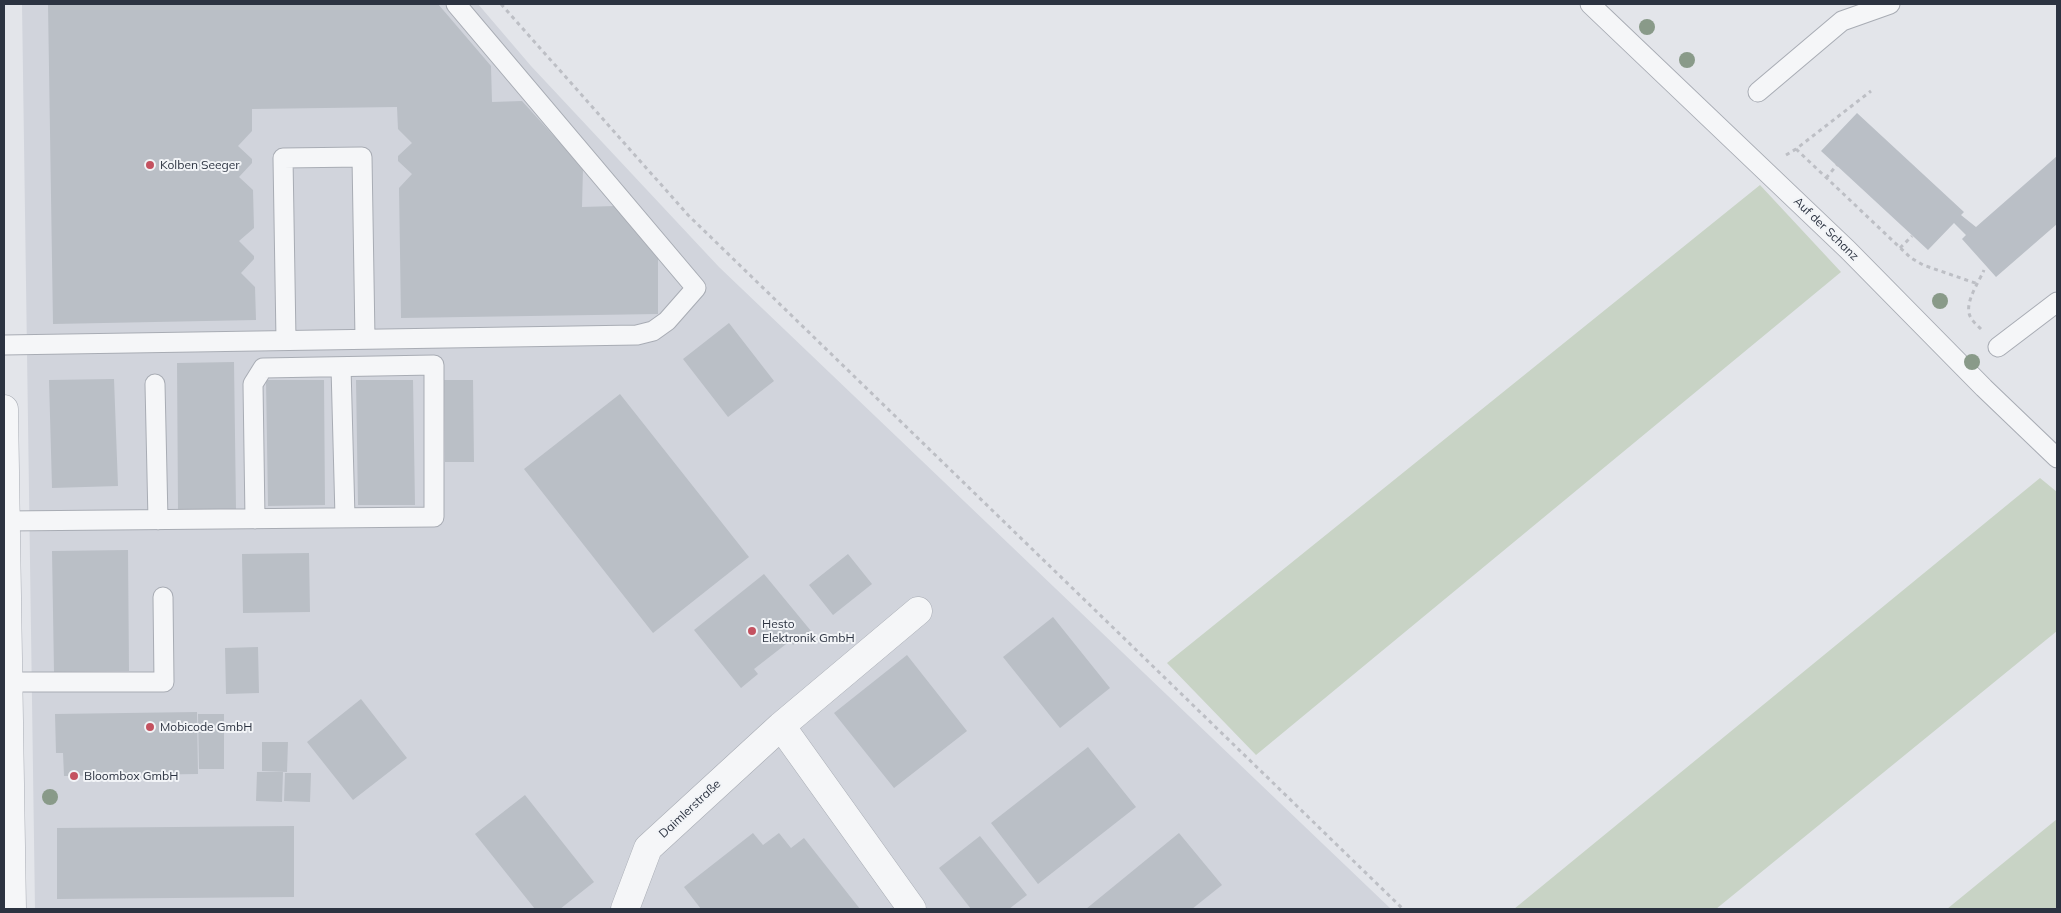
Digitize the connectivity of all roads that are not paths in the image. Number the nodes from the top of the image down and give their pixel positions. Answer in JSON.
{"nodes":[{"id":1,"x":456,"y":4,"type":"edge"},
{"id":2,"x":1590,"y":4,"type":"edge"},
{"id":3,"x":1890,"y":4,"type":"edge"},
{"id":4,"x":1758,"y":92,"type":"dead end"},
{"id":5,"x":2057,"y":302,"type":"edge"},
{"id":6,"x":365,"y":339,"type":"junction"},
{"id":7,"x":286,"y":340,"type":"junction"},
{"id":8,"x":4,"y":345,"type":"edge"},
{"id":9,"x":1998,"y":347,"type":"road end"},
{"id":10,"x":341,"y":367,"type":"junction"},
{"id":11,"x":156,"y":384,"type":"dead end"},
{"id":12,"x":4,"y":409,"type":"edge"},
{"id":13,"x":2057,"y":458,"type":"edge"},
{"id":14,"x":346,"y":517,"type":"junction"},
{"id":15,"x":255,"y":518,"type":"junction"},
{"id":16,"x":158,"y":520,"type":"junction"},
{"id":17,"x":6,"y":521,"type":"junction"},
{"id":18,"x":163,"y":597,"type":"dead end"},
{"id":19,"x":918,"y":611,"type":"dead end"},
{"id":20,"x":8,"y":682,"type":"junction"},
{"id":21,"x":781,"y":726,"type":"junction"},
{"id":22,"x":12,"y":909,"type":"edge"},
{"id":23,"x":625,"y":909,"type":"edge"},
{"id":24,"x":912,"y":909,"type":"edge"}],
"edges":[{"from":1,"to":6,"type":"lane"},
{"from":2,"to":13,"type":"lane","name":"Auf der Schanz"},
{"from":3,"to":4,"type":"lane"},
{"from":5,"to":9,"type":"lane"},
{"from":6,"to":7,"type":"lane"},
{"from":6,"to":7,"type":"lane"},
{"from":7,"to":8,"type":"lane"},
{"from":10,"to":14,"type":"lane"},
{"from":10,"to":14,"type":"lane"},
{"from":10,"to":15,"type":"lane"},
{"from":11,"to":16,"type":"lane"},
{"from":12,"to":17,"type":"street"},
{"from":14,"to":15,"type":"lane"},
{"from":15,"to":16,"type":"lane"},
{"from":16,"to":17,"type":"lane"},
{"from":17,"to":20,"type":"street"},
{"from":18,"to":20,"type":"lane"},
{"from":19,"to":21,"type":"street","name":"Daimlerstraße"},
{"from":20,"to":22,"type":"street"},
{"from":21,"to":23,"type":"street","name":"Daimlerstraße"},
{"from":21,"to":24,"type":"street"}]}
